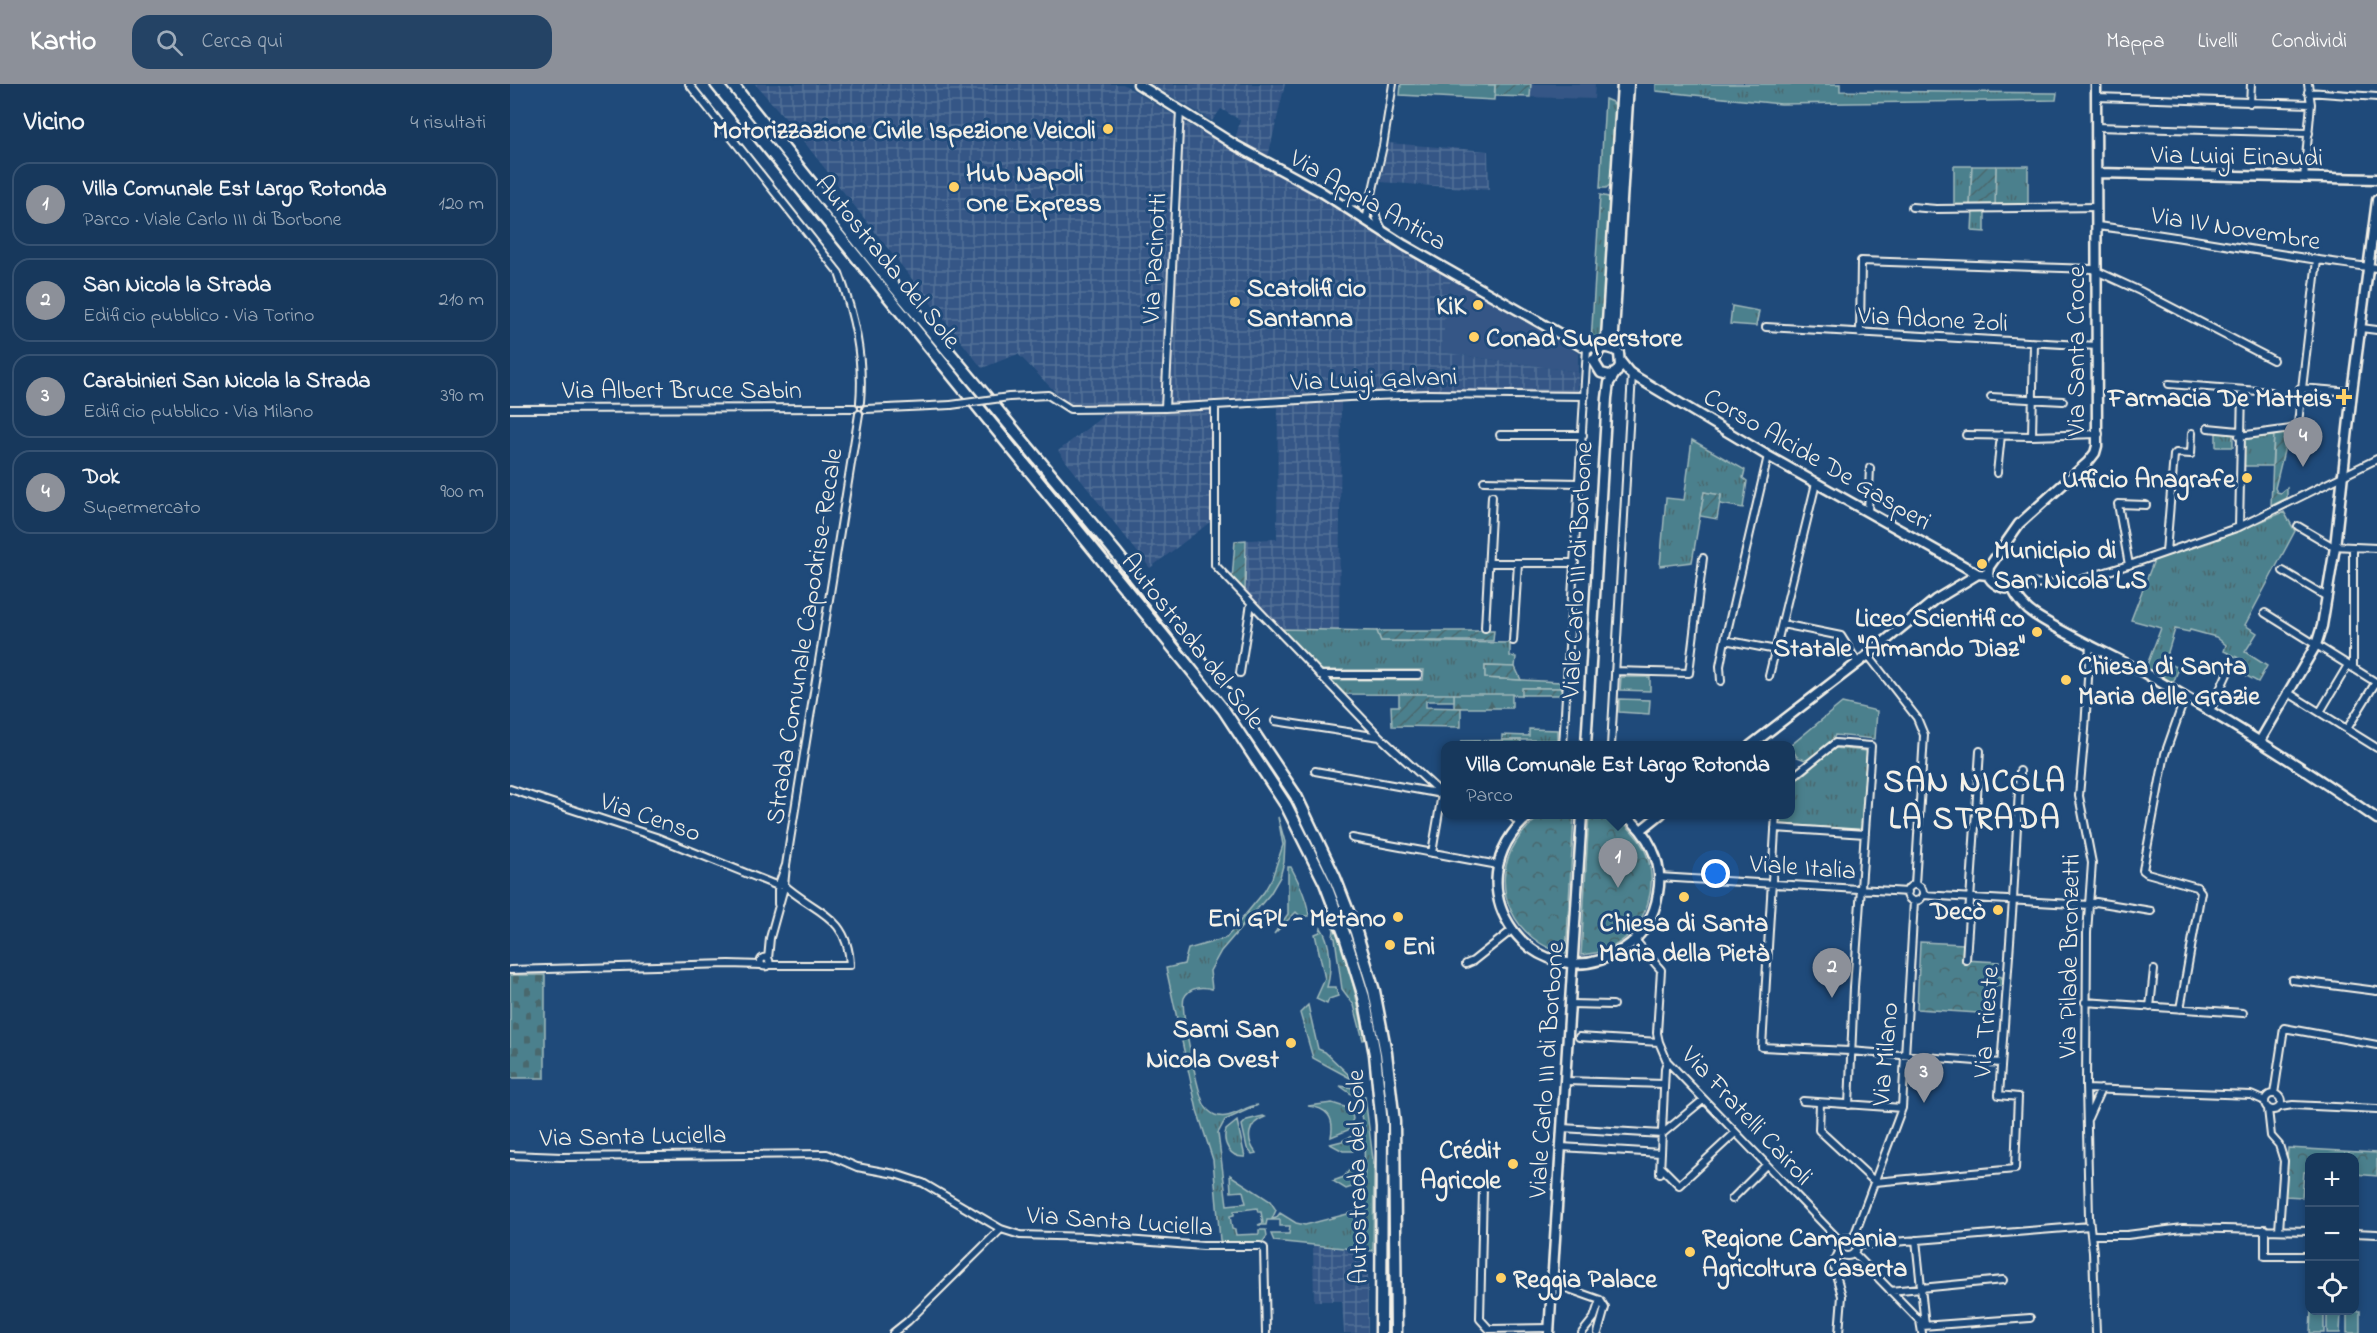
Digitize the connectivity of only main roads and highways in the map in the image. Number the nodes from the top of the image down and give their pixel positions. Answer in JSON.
{"nodes":[{"id":1,"x":716,"y":84,"type":"edge"},
{"id":2,"x":732,"y":84,"type":"edge"},
{"id":3,"x":1381,"y":1333,"type":"edge"},
{"id":4,"x":1396,"y":1333,"type":"edge"}],
"edges":[{"from":1,"to":3,"type":"highway","name":"Autostrada del Sole"},
{"from":2,"to":4,"type":"highway","name":"Autostrada del Sole"}]}
